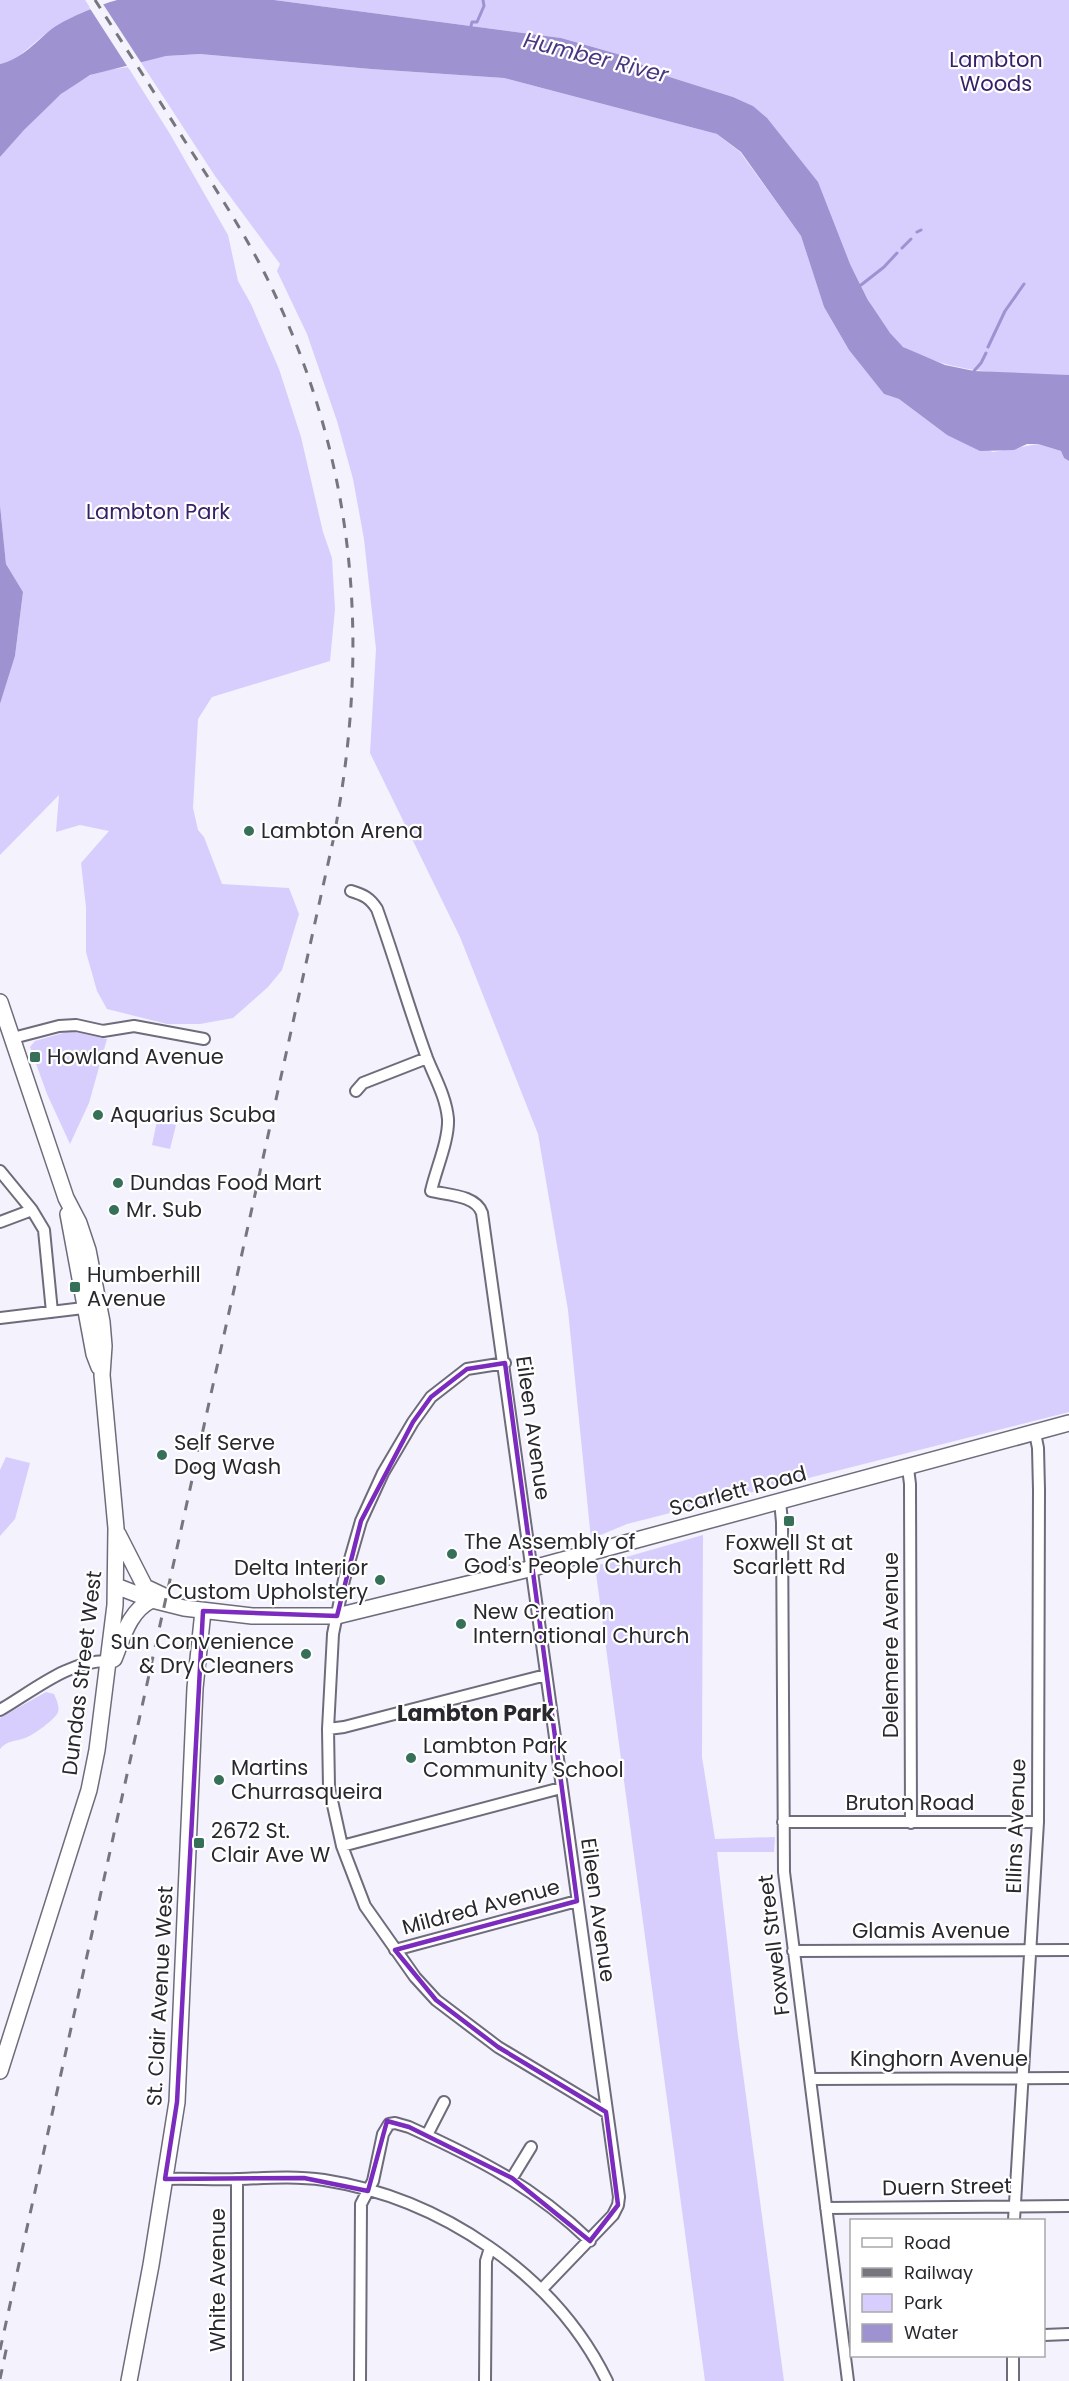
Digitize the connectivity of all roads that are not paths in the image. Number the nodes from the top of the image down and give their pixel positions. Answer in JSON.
{"nodes":[{"id":1,"x":351,"y":891,"type":"dead end"},
{"id":2,"x":0,"y":1002,"type":"edge"},
{"id":3,"x":13,"y":1038,"type":"junction"},
{"id":4,"x":204,"y":1039,"type":"dead end"},
{"id":5,"x":427,"y":1058,"type":"junction"},
{"id":6,"x":356,"y":1091,"type":"dead end"},
{"id":7,"x":0,"y":1171,"type":"edge"},
{"id":8,"x":32,"y":1210,"type":"junction"},
{"id":9,"x":0,"y":1222,"type":"edge"},
{"id":10,"x":93,"y":1307,"type":"junction"},
{"id":11,"x":52,"y":1312,"type":"junction"},
{"id":12,"x":0,"y":1318,"type":"edge"},
{"id":13,"x":505,"y":1363,"type":"junction"},
{"id":14,"x":1069,"y":1424,"type":"edge"},
{"id":15,"x":1035,"y":1433,"type":"junction"},
{"id":16,"x":908,"y":1468,"type":"junction"},
{"id":17,"x":780,"y":1501,"type":"junction"},
{"id":18,"x":116,"y":1528,"type":"junction"},
{"id":19,"x":533,"y":1568,"type":"junction"},
{"id":20,"x":116,"y":1586,"type":"junction"},
{"id":21,"x":152,"y":1600,"type":"junction"},
{"id":22,"x":203,"y":1611,"type":"junction"},
{"id":23,"x":337,"y":1616,"type":"junction"},
{"id":24,"x":108,"y":1661,"type":"junction"},
{"id":25,"x":546,"y":1675,"type":"junction"},
{"id":26,"x":106,"y":1678,"type":"junction"},
{"id":27,"x":0,"y":1710,"type":"edge"},
{"id":28,"x":328,"y":1729,"type":"junction"},
{"id":29,"x":561,"y":1788,"type":"junction"},
{"id":30,"x":783,"y":1822,"type":"junction"},
{"id":31,"x":1038,"y":1822,"type":"junction"},
{"id":32,"x":911,"y":1823,"type":"junction"},
{"id":33,"x":342,"y":1846,"type":"junction"},
{"id":34,"x":577,"y":1902,"type":"junction"},
{"id":35,"x":395,"y":1950,"type":"junction"},
{"id":36,"x":1029,"y":1950,"type":"junction"},
{"id":37,"x":1069,"y":1950,"type":"edge"},
{"id":38,"x":793,"y":1951,"type":"junction"},
{"id":39,"x":5,"y":2038,"type":"edge"},
{"id":40,"x":0,"y":2071,"type":"edge"},
{"id":41,"x":1069,"y":2078,"type":"edge"},
{"id":42,"x":810,"y":2079,"type":"junction"},
{"id":43,"x":1022,"y":2079,"type":"junction"},
{"id":44,"x":444,"y":2102,"type":"dead end"},
{"id":45,"x":606,"y":2112,"type":"junction"},
{"id":46,"x":427,"y":2135,"type":"junction"},
{"id":47,"x":531,"y":2147,"type":"dead end"},
{"id":48,"x":512,"y":2178,"type":"junction"},
{"id":49,"x":165,"y":2179,"type":"junction"},
{"id":50,"x":237,"y":2179,"type":"junction"},
{"id":51,"x":368,"y":2191,"type":"junction"},
{"id":52,"x":1014,"y":2206,"type":"junction"},
{"id":53,"x":1069,"y":2206,"type":"edge"},
{"id":54,"x":826,"y":2208,"type":"junction"},
{"id":55,"x":1014,"y":2219,"type":"edge"},
{"id":56,"x":590,"y":2241,"type":"junction"},
{"id":57,"x":490,"y":2248,"type":"junction"},
{"id":58,"x":542,"y":2290,"type":"junction"},
{"id":59,"x":1069,"y":2334,"type":"edge"},
{"id":60,"x":847,"y":2335,"type":"edge"},
{"id":61,"x":1045,"y":2335,"type":"edge"},
{"id":62,"x":1013,"y":2357,"type":"edge"},
{"id":63,"x":129,"y":2381,"type":"edge"},
{"id":64,"x":237,"y":2381,"type":"edge"},
{"id":65,"x":360,"y":2381,"type":"edge"},
{"id":66,"x":485,"y":2381,"type":"edge"},
{"id":67,"x":607,"y":2381,"type":"edge"},
{"id":68,"x":848,"y":2381,"type":"edge"},
{"id":69,"x":1013,"y":2381,"type":"edge"}],
"edges":[{"from":1,"to":5,"type":"street","name":"Eileen Avenue"},
{"from":2,"to":3,"type":"main road","name":"Dundas Street West"},
{"from":3,"to":4,"type":"street"},
{"from":3,"to":10,"type":"main road","name":"Dundas Street West"},
{"from":5,"to":6,"type":"street"},
{"from":5,"to":13,"type":"street","name":"Eileen Avenue"},
{"from":7,"to":8,"type":"street"},
{"from":8,"to":9,"type":"street"},
{"from":8,"to":11,"type":"street"},
{"from":10,"to":11,"type":"street"},
{"from":10,"to":18,"type":"main road","name":"Dundas Street West"},
{"from":11,"to":12,"type":"street"},
{"from":13,"to":19,"type":"street","name":"Eileen Avenue"},
{"from":13,"to":23,"type":"street"},
{"from":14,"to":15,"type":"main road","name":"Scarlett Road"},
{"from":15,"to":16,"type":"main road","name":"Scarlett Road"},
{"from":15,"to":31,"type":"street","name":"Ellins Avenue"},
{"from":16,"to":17,"type":"main road","name":"Scarlett Road"},
{"from":16,"to":32,"type":"street","name":"Delemere Avenue"},
{"from":17,"to":19,"type":"main road","name":"Scarlett Road"},
{"from":17,"to":30,"type":"street","name":"Foxwell Street"},
{"from":18,"to":20,"type":"main road","name":"Dundas Street West"},
{"from":18,"to":22,"type":"main road","name":"Scarlett Road"},
{"from":19,"to":23,"type":"main road","name":"Scarlett Road"},
{"from":19,"to":25,"type":"street","name":"Eileen Avenue"},
{"from":20,"to":21,"type":"main road","name":"Scarlett Road"},
{"from":20,"to":24,"type":"main road","name":"Dundas Street West"},
{"from":21,"to":22,"type":"main road","name":"Scarlett Road"},
{"from":21,"to":26,"type":"main road"},
{"from":22,"to":23,"type":"main road","name":"Scarlett Road"},
{"from":22,"to":49,"type":"main road","name":"St. Clair Avenue West"},
{"from":23,"to":28,"type":"street"},
{"from":24,"to":26,"type":"main road","name":"Dundas Street West"},
{"from":24,"to":27,"type":"street"},
{"from":25,"to":28,"type":"street"},
{"from":25,"to":29,"type":"street","name":"Eileen Avenue"},
{"from":26,"to":39,"type":"main road","name":"Dundas Street West"},
{"from":28,"to":33,"type":"street"},
{"from":29,"to":33,"type":"street"},
{"from":29,"to":34,"type":"street","name":"Eileen Avenue"},
{"from":30,"to":32,"type":"street","name":"Bruton Road"},
{"from":30,"to":38,"type":"street","name":"Foxwell Street"},
{"from":31,"to":32,"type":"street","name":"Bruton Road"},
{"from":31,"to":36,"type":"street","name":"Ellins Avenue"},
{"from":33,"to":35,"type":"street"},
{"from":34,"to":35,"type":"street","name":"Mildred Avenue"},
{"from":34,"to":45,"type":"street","name":"Eileen Avenue"},
{"from":35,"to":45,"type":"street"},
{"from":36,"to":37,"type":"street","name":"Glamis Avenue"},
{"from":36,"to":38,"type":"street","name":"Glamis Avenue"},
{"from":36,"to":43,"type":"street","name":"Ellins Avenue"},
{"from":38,"to":42,"type":"street","name":"Foxwell Street"},
{"from":39,"to":40,"type":"main road","name":"Dundas Street West"},
{"from":41,"to":43,"type":"street","name":"Kinghorn Avenue"},
{"from":42,"to":43,"type":"street","name":"Kinghorn Avenue"},
{"from":42,"to":54,"type":"street","name":"Foxwell Street"},
{"from":43,"to":52,"type":"street","name":"Ellins Avenue"},
{"from":44,"to":46,"type":"street"},
{"from":45,"to":56,"type":"street","name":"Eileen Avenue"},
{"from":46,"to":48,"type":"street"},
{"from":46,"to":51,"type":"street"},
{"from":47,"to":48,"type":"street"},
{"from":48,"to":56,"type":"street"},
{"from":49,"to":50,"type":"street"},
{"from":49,"to":63,"type":"main road","name":"St. Clair Avenue West"},
{"from":50,"to":51,"type":"street"},
{"from":50,"to":64,"type":"street","name":"White Avenue"},
{"from":51,"to":57,"type":"street"},
{"from":51,"to":65,"type":"street"},
{"from":52,"to":53,"type":"street","name":"Duern Street"},
{"from":52,"to":54,"type":"street","name":"Duern Street"},
{"from":52,"to":55,"type":"street","name":"Ellins Avenue"},
{"from":54,"to":60,"type":"street","name":"Foxwell Street"},
{"from":56,"to":58,"type":"street","name":"Eileen Avenue"},
{"from":57,"to":58,"type":"street"},
{"from":57,"to":66,"type":"street"},
{"from":58,"to":67,"type":"street"},
{"from":59,"to":61,"type":"street"},
{"from":60,"to":68,"type":"street","name":"Foxwell Street"},
{"from":62,"to":69,"type":"street"}]}
